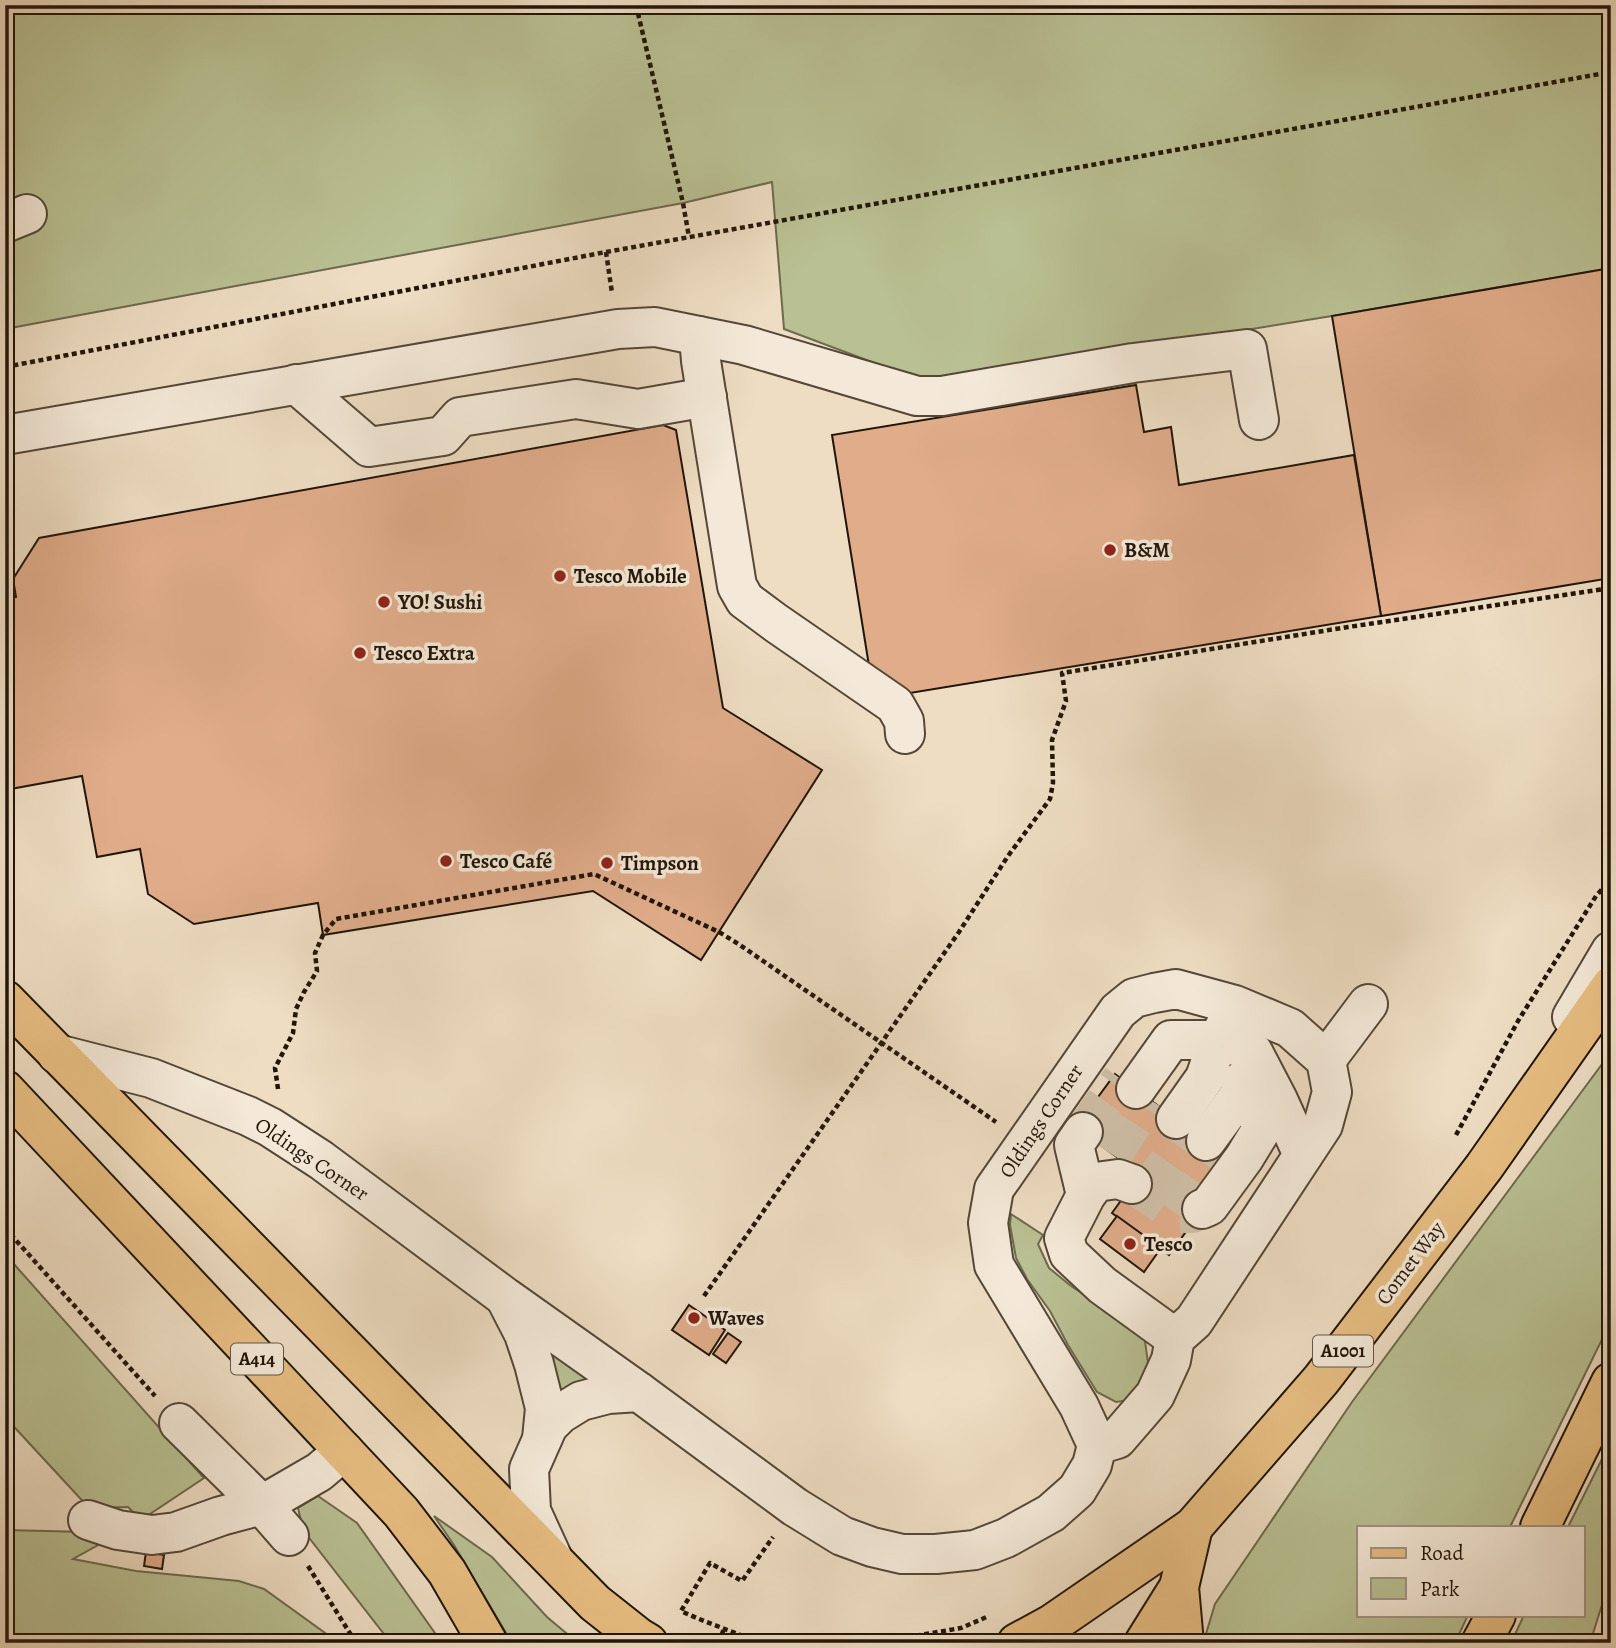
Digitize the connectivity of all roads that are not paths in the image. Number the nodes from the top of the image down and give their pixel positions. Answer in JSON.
{"nodes":[{"id":1,"x":699,"y":336,"type":"junction"},
{"id":2,"x":296,"y":384,"type":"junction"},
{"id":3,"x":707,"y":397,"type":"junction"},
{"id":4,"x":1259,"y":420,"type":"dead end"},
{"id":5,"x":5,"y":435,"type":"edge"},
{"id":6,"x":905,"y":734,"type":"dead end"},
{"id":7,"x":1611,"y":951,"type":"edge"},
{"id":8,"x":1611,"y":986,"type":"edge"},
{"id":9,"x":5,"y":1000,"type":"edge"},
{"id":10,"x":1368,"y":1004,"type":"dead end"},
{"id":11,"x":1235,"y":1005,"type":"junction"},
{"id":12,"x":57,"y":1054,"type":"junction"},
{"id":13,"x":1180,"y":1055,"type":"junction"},
{"id":14,"x":1326,"y":1060,"type":"junction"},
{"id":15,"x":1237,"y":1077,"type":"junction"},
{"id":16,"x":5,"y":1090,"type":"edge"},
{"id":17,"x":1170,"y":1115,"type":"junction"},
{"id":18,"x":1303,"y":1155,"type":"junction"},
{"id":19,"x":1484,"y":1167,"type":"junction"},
{"id":20,"x":1109,"y":1174,"type":"tunnel mouth"},
{"id":21,"x":1202,"y":1209,"type":"tunnel mouth"},
{"id":22,"x":505,"y":1297,"type":"junction"},
{"id":23,"x":1164,"y":1329,"type":"junction"},
{"id":24,"x":1611,"y":1382,"type":"edge"},
{"id":25,"x":639,"y":1392,"type":"junction"},
{"id":26,"x":179,"y":1423,"type":"road end"},
{"id":27,"x":542,"y":1439,"type":"junction"},
{"id":28,"x":1097,"y":1445,"type":"junction"},
{"id":29,"x":344,"y":1451,"type":"junction"},
{"id":30,"x":262,"y":1505,"type":"junction"},
{"id":31,"x":88,"y":1520,"type":"dead end"},
{"id":32,"x":1540,"y":1526,"type":"edge"},
{"id":33,"x":1193,"y":1527,"type":"junction"},
{"id":34,"x":289,"y":1536,"type":"road end"},
{"id":35,"x":553,"y":1559,"type":"junction"},
{"id":36,"x":1179,"y":1587,"type":"junction"},
{"id":37,"x":1495,"y":1616,"type":"edge"},
{"id":38,"x":1007,"y":1628,"type":"edge"},
{"id":39,"x":488,"y":1643,"type":"edge"},
{"id":40,"x":648,"y":1643,"type":"edge"},
{"id":41,"x":1144,"y":1643,"type":"edge"},
{"id":42,"x":1184,"y":1643,"type":"edge"},
{"id":43,"x":1481,"y":1643,"type":"edge"}],
"edges":[{"from":1,"to":2,"type":"street"},
{"from":1,"to":3,"type":"street"},
{"from":1,"to":4,"type":"street"},
{"from":2,"to":3,"type":"street"},
{"from":2,"to":5,"type":"street"},
{"from":3,"to":6,"type":"street"},
{"from":7,"to":19,"type":"street"},
{"from":8,"to":19,"type":"main road","name":"Comet Way","number":"A1001"},
{"from":9,"to":12,"type":"main road"},
{"from":10,"to":14,"type":"street"},
{"from":11,"to":14,"type":"street","name":"Oldings Corner"},
{"from":11,"to":15,"type":"street"},
{"from":11,"to":28,"type":"street","name":"Oldings Corner"},
{"from":12,"to":22,"type":"street","name":"Oldings Corner"},
{"from":12,"to":35,"type":"main road"},
{"from":13,"to":15,"type":"street"},
{"from":13,"to":17,"type":"street"},
{"from":13,"to":17,"type":"street"},
{"from":14,"to":18,"type":"street"},
{"from":15,"to":17,"type":"street"},
{"from":15,"to":17,"type":"street"},
{"from":15,"to":18,"type":"street"},
{"from":15,"to":21,"type":"street"},
{"from":16,"to":29,"type":"main road","number":"A414"},
{"from":18,"to":23,"type":"street"},
{"from":19,"to":33,"type":"main road","name":"Comet Way","number":"A1001"},
{"from":20,"to":23,"type":"street"},
{"from":22,"to":25,"type":"street","name":"Oldings Corner"},
{"from":22,"to":27,"type":"street","name":"Oldings Corner"},
{"from":23,"to":28,"type":"street"},
{"from":24,"to":32,"type":"main road"},
{"from":25,"to":27,"type":"street","name":"Oldings Corner"},
{"from":25,"to":28,"type":"street","name":"Oldings Corner"},
{"from":26,"to":30,"type":"street"},
{"from":27,"to":35,"type":"street","name":"Oldings Corner"},
{"from":29,"to":30,"type":"street"},
{"from":29,"to":39,"type":"main road","number":"A414"},
{"from":30,"to":31,"type":"street"},
{"from":30,"to":34,"type":"street"},
{"from":33,"to":36,"type":"main road","name":"Comet Way","number":"A1001"},
{"from":33,"to":38,"type":"main road","name":"Comet Way","number":"A1001"},
{"from":35,"to":40,"type":"main road"},
{"from":36,"to":41,"type":"main road","name":"Comet Way","number":"A1001"},
{"from":36,"to":42,"type":"main road"},
{"from":37,"to":43,"type":"main road"}]}
